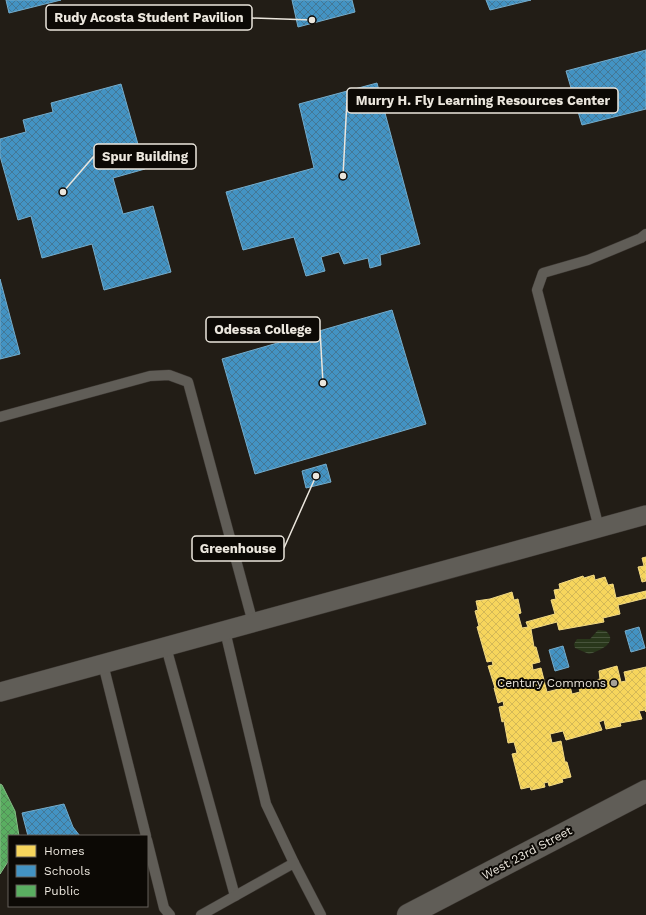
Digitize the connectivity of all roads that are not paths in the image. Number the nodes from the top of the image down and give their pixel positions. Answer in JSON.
{"nodes":[{"id":1,"x":646,"y":234,"type":"edge"},
{"id":2,"x":0,"y":417,"type":"edge"},
{"id":3,"x":646,"y":515,"type":"edge"},
{"id":4,"x":599,"y":528,"type":"junction"},
{"id":5,"x":253,"y":623,"type":"junction"},
{"id":6,"x":225,"y":631,"type":"junction"},
{"id":7,"x":166,"y":647,"type":"junction"},
{"id":8,"x":103,"y":664,"type":"junction"},
{"id":9,"x":0,"y":692,"type":"edge"},
{"id":10,"x":646,"y":790,"type":"edge"},
{"id":11,"x":146,"y":835,"type":"edge"},
{"id":12,"x":148,"y":844,"type":"edge"},
{"id":13,"x":294,"y":863,"type":"junction"},
{"id":14,"x":235,"y":896,"type":"junction"},
{"id":15,"x":170,"y":915,"type":"edge"},
{"id":16,"x":202,"y":915,"type":"edge"},
{"id":17,"x":321,"y":915,"type":"edge"},
{"id":18,"x":408,"y":915,"type":"edge"}],
"edges":[{"from":1,"to":4,"type":"lane"},
{"from":2,"to":5,"type":"lane"},
{"from":3,"to":4,"type":"street"},
{"from":4,"to":5,"type":"street"},
{"from":5,"to":6,"type":"street"},
{"from":6,"to":7,"type":"street"},
{"from":6,"to":13,"type":"lane"},
{"from":7,"to":8,"type":"street"},
{"from":7,"to":14,"type":"lane"},
{"from":8,"to":9,"type":"street"},
{"from":8,"to":11,"type":"lane"},
{"from":10,"to":18,"type":"street","name":"West 23rd Street"},
{"from":12,"to":15,"type":"lane"},
{"from":13,"to":14,"type":"lane"},
{"from":13,"to":17,"type":"lane"},
{"from":14,"to":16,"type":"lane"}]}
